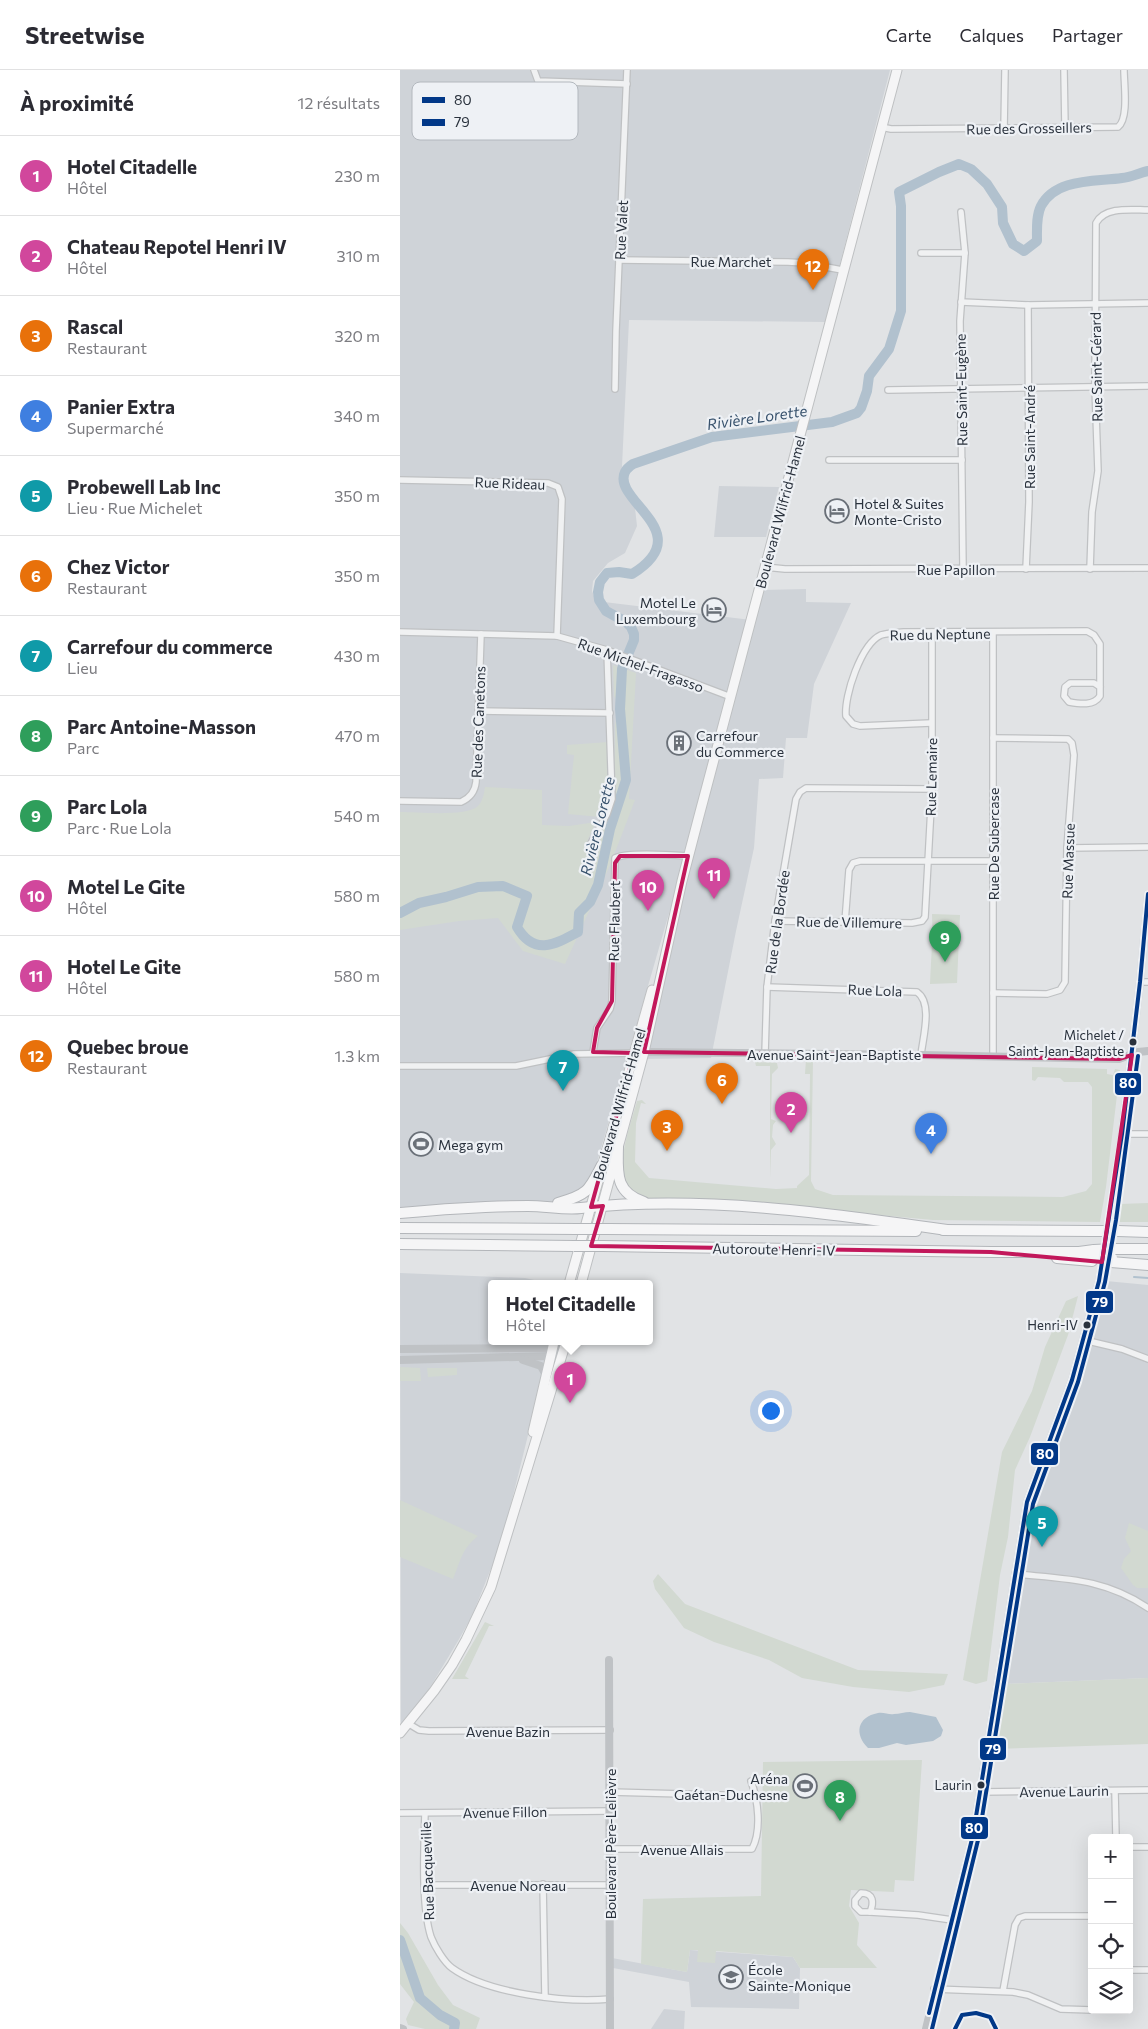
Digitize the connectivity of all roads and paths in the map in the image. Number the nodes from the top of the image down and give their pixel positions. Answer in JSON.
{"nodes":[{"id":1,"x":534,"y":70,"type":"edge"},
{"id":2,"x":627,"y":70,"type":"edge"},
{"id":3,"x":896,"y":70,"type":"edge"},
{"id":4,"x":1005,"y":70,"type":"edge"},
{"id":5,"x":1064,"y":70,"type":"edge"},
{"id":6,"x":1124,"y":70,"type":"edge"},
{"id":7,"x":568,"y":82,"type":"edge"},
{"id":8,"x":578,"y":82,"type":"edge"},
{"id":9,"x":627,"y":84,"type":"junction"},
{"id":10,"x":1065,"y":127,"type":"junction"},
{"id":11,"x":881,"y":128,"type":"junction"},
{"id":12,"x":1004,"y":129,"type":"junction"},
{"id":13,"x":1148,"y":210,"type":"edge"},
{"id":14,"x":961,"y":212,"type":"dead end"},
{"id":15,"x":921,"y":253,"type":"dead end"},
{"id":16,"x":965,"y":253,"type":"junction"},
{"id":17,"x":619,"y":260,"type":"junction"},
{"id":18,"x":842,"y":270,"type":"junction"},
{"id":19,"x":961,"y":302,"type":"junction"},
{"id":20,"x":1148,"y":303,"type":"edge"},
{"id":21,"x":1028,"y":304,"type":"junction"},
{"id":22,"x":1095,"y":304,"type":"junction"},
{"id":23,"x":1148,"y":386,"type":"edge"},
{"id":24,"x":960,"y":387,"type":"junction"},
{"id":25,"x":1029,"y":387,"type":"junction"},
{"id":26,"x":1095,"y":387,"type":"junction"},
{"id":27,"x":615,"y":389,"type":"dead end"},
{"id":28,"x":888,"y":390,"type":"dead end"},
{"id":29,"x":829,"y":460,"type":"dead end"},
{"id":30,"x":962,"y":460,"type":"junction"},
{"id":31,"x":400,"y":480,"type":"edge"},
{"id":32,"x":765,"y":567,"type":"junction"},
{"id":33,"x":963,"y":568,"type":"junction"},
{"id":34,"x":1090,"y":568,"type":"junction"},
{"id":35,"x":1148,"y":568,"type":"edge"},
{"id":36,"x":1026,"y":569,"type":"junction"},
{"id":37,"x":400,"y":632,"type":"edge"},
{"id":38,"x":932,"y":632,"type":"junction"},
{"id":39,"x":993,"y":632,"type":"junction"},
{"id":40,"x":481,"y":634,"type":"junction"},
{"id":41,"x":557,"y":636,"type":"junction"},
{"id":42,"x":607,"y":650,"type":"junction"},
{"id":43,"x":1100,"y":687,"type":"junction"},
{"id":44,"x":731,"y":697,"type":"junction"},
{"id":45,"x":479,"y":711,"type":"junction"},
{"id":46,"x":610,"y":712,"type":"junction"},
{"id":47,"x":931,"y":723,"type":"junction"},
{"id":48,"x":993,"y":738,"type":"junction"},
{"id":49,"x":932,"y":789,"type":"junction"},
{"id":50,"x":400,"y":801,"type":"edge"},
{"id":51,"x":589,"y":847,"type":"dead end"},
{"id":52,"x":1148,"y":847,"type":"edge"},
{"id":53,"x":1067,"y":848,"type":"junction"},
{"id":54,"x":688,"y":856,"type":"junction"},
{"id":55,"x":928,"y":860,"type":"junction"},
{"id":56,"x":993,"y":861,"type":"junction"},
{"id":57,"x":1148,"y":894,"type":"edge"},
{"id":58,"x":775,"y":921,"type":"junction"},
{"id":59,"x":922,"y":921,"type":"joint"},
{"id":60,"x":846,"y":922,"type":"junction"},
{"id":61,"x":672,"y":925,"type":"junction"},
{"id":62,"x":1144,"y":982,"type":"edge"},
{"id":63,"x":767,"y":987,"type":"junction"},
{"id":64,"x":993,"y":993,"type":"junction"},
{"id":65,"x":1148,"y":1051,"type":"edge"},
{"id":66,"x":593,"y":1052,"type":"junction"},
{"id":67,"x":644,"y":1052,"type":"junction"},
{"id":68,"x":634,"y":1053,"type":"junction"},
{"id":69,"x":766,"y":1054,"type":"junction"},
{"id":70,"x":921,"y":1054,"type":"junction"},
{"id":71,"x":1132,"y":1055,"type":"junction"},
{"id":72,"x":993,"y":1056,"type":"junction"},
{"id":73,"x":400,"y":1066,"type":"edge"},
{"id":74,"x":1122,"y":1134,"type":"junction"},
{"id":75,"x":1148,"y":1134,"type":"edge"},
{"id":76,"x":618,"y":1144,"type":"junction"},
{"id":77,"x":602,"y":1165,"type":"junction"},
{"id":78,"x":647,"y":1203,"type":"junction"},
{"id":79,"x":550,"y":1206,"type":"junction"},
{"id":80,"x":603,"y":1206,"type":"junction"},
{"id":81,"x":590,"y":1207,"type":"junction"},
{"id":82,"x":400,"y":1213,"type":"edge"},
{"id":83,"x":400,"y":1228,"type":"edge"},
{"id":84,"x":947,"y":1230,"type":"junction"},
{"id":85,"x":1148,"y":1232,"type":"edge"},
{"id":86,"x":400,"y":1244,"type":"edge"},
{"id":87,"x":1148,"y":1249,"type":"edge"},
{"id":88,"x":991,"y":1252,"type":"junction"},
{"id":89,"x":1093,"y":1255,"type":"junction"},
{"id":90,"x":1113,"y":1256,"type":"junction"},
{"id":91,"x":1148,"y":1260,"type":"edge"},
{"id":92,"x":1148,"y":1265,"type":"edge"},
{"id":93,"x":571,"y":1280,"type":"edge"},
{"id":94,"x":582,"y":1280,"type":"edge"},
{"id":95,"x":1084,"y":1340,"type":"junction"},
{"id":96,"x":400,"y":1349,"type":"edge"},
{"id":97,"x":552,"y":1349,"type":"edge"},
{"id":98,"x":564,"y":1350,"type":"edge"},
{"id":99,"x":516,"y":1358,"type":"junction"},
{"id":100,"x":1148,"y":1359,"type":"edge"},
{"id":101,"x":400,"y":1360,"type":"edge"},
{"id":102,"x":546,"y":1375,"type":"junction"},
{"id":103,"x":528,"y":1465,"type":"junction"},
{"id":104,"x":1015,"y":1574,"type":"junction"},
{"id":105,"x":1148,"y":1608,"type":"edge"},
{"id":106,"x":609,"y":1660,"type":"dead end"},
{"id":107,"x":409,"y":1724,"type":"junction"},
{"id":108,"x":610,"y":1730,"type":"junction"},
{"id":109,"x":400,"y":1734,"type":"edge"},
{"id":110,"x":751,"y":1781,"type":"dead end"},
{"id":111,"x":1115,"y":1790,"type":"junction"},
{"id":112,"x":1148,"y":1790,"type":"edge"},
{"id":113,"x":610,"y":1792,"type":"junction"},
{"id":114,"x":981,"y":1792,"type":"junction"},
{"id":115,"x":757,"y":1796,"type":"junction"},
{"id":116,"x":610,"y":1811,"type":"junction"},
{"id":117,"x":400,"y":1813,"type":"edge"},
{"id":118,"x":425,"y":1813,"type":"junction"},
{"id":119,"x":1116,"y":1834,"type":"edge"},
{"id":120,"x":1133,"y":1846,"type":"edge"},
{"id":121,"x":1148,"y":1847,"type":"edge"},
{"id":122,"x":611,"y":1849,"type":"junction"},
{"id":123,"x":543,"y":1884,"type":"junction"},
{"id":124,"x":425,"y":1885,"type":"junction"},
{"id":125,"x":610,"y":1885,"type":"junction"},
{"id":126,"x":870,"y":1912,"type":"dead end"},
{"id":127,"x":1088,"y":1916,"type":"edge"},
{"id":128,"x":952,"y":1920,"type":"junction"},
{"id":129,"x":1133,"y":1970,"type":"edge"},
{"id":130,"x":1148,"y":1970,"type":"edge"},
{"id":131,"x":934,"y":1989,"type":"junction"},
{"id":132,"x":1003,"y":1992,"type":"junction"},
{"id":133,"x":545,"y":1997,"type":"junction"},
{"id":134,"x":610,"y":1999,"type":"junction"},
{"id":135,"x":1088,"y":2010,"type":"edge"},
{"id":136,"x":610,"y":2029,"type":"edge"},
{"id":137,"x":926,"y":2029,"type":"edge"}],
"edges":[{"from":1,"to":7,"type":"street"},
{"from":2,"to":9,"type":"street","name":"Rue Valet"},
{"from":3,"to":11,"type":"main road","name":"Boulevard Wilfrid-Hamel"},
{"from":4,"to":12,"type":"street"},
{"from":5,"to":10,"type":"street"},
{"from":6,"to":10,"type":"street","name":"Rue des Grosseillers"},
{"from":8,"to":9,"type":"street"},
{"from":9,"to":17,"type":"street","name":"Rue Valet"},
{"from":10,"to":12,"type":"street","name":"Rue des Grosseillers"},
{"from":11,"to":12,"type":"street","name":"Rue des Grosseillers"},
{"from":11,"to":18,"type":"main road","name":"Boulevard Wilfrid-Hamel"},
{"from":13,"to":22,"type":"street","name":"Rue Saint-Gérard"},
{"from":14,"to":16,"type":"street","name":"Rue Saint-Eugène"},
{"from":15,"to":16,"type":"street"},
{"from":16,"to":19,"type":"street","name":"Rue Saint-Eugène"},
{"from":17,"to":18,"type":"street","name":"Rue Marchet"},
{"from":17,"to":27,"type":"street","name":"Rue Valet"},
{"from":18,"to":32,"type":"main road","name":"Boulevard Wilfrid-Hamel"},
{"from":19,"to":21,"type":"street"},
{"from":19,"to":24,"type":"street","name":"Rue Saint-Eugène"},
{"from":20,"to":22,"type":"street"},
{"from":21,"to":22,"type":"street"},
{"from":21,"to":25,"type":"street","name":"Rue Saint-André"},
{"from":22,"to":26,"type":"street","name":"Rue Saint-Gérard"},
{"from":23,"to":26,"type":"street"},
{"from":24,"to":25,"type":"street"},
{"from":24,"to":28,"type":"street"},
{"from":24,"to":30,"type":"street","name":"Rue Saint-Eugène"},
{"from":25,"to":26,"type":"street"},
{"from":25,"to":36,"type":"street","name":"Rue Saint-André"},
{"from":26,"to":34,"type":"street","name":"Rue Saint-Gérard"},
{"from":29,"to":30,"type":"street"},
{"from":30,"to":33,"type":"street","name":"Rue Saint-Eugène"},
{"from":31,"to":41,"type":"street","name":"Rue Rideau"},
{"from":32,"to":33,"type":"street","name":"Rue Papillon"},
{"from":32,"to":44,"type":"main road","name":"Boulevard Wilfrid-Hamel"},
{"from":33,"to":36,"type":"street","name":"Rue Papillon"},
{"from":34,"to":35,"type":"street","name":"Rue Papillon"},
{"from":34,"to":36,"type":"street","name":"Rue Papillon"},
{"from":37,"to":40,"type":"street","name":"Rue Michel-Fragasso"},
{"from":38,"to":39,"type":"street","name":"Rue du Neptune"},
{"from":38,"to":47,"type":"street","name":"Rue Lemaire"},
{"from":38,"to":47,"type":"street","name":"Rue du Neptune"},
{"from":39,"to":43,"type":"street","name":"Rue du Neptune"},
{"from":39,"to":48,"type":"street","name":"Rue De Subercase"},
{"from":40,"to":41,"type":"street","name":"Rue Michel-Fragasso"},
{"from":40,"to":45,"type":"street","name":"Rue des Canetons"},
{"from":41,"to":42,"type":"street","name":"Rue Michel-Fragasso"},
{"from":42,"to":44,"type":"street","name":"Rue Michel-Fragasso"},
{"from":42,"to":46,"type":"street"},
{"from":43,"to":43,"type":"street"},
{"from":44,"to":54,"type":"main road","name":"Boulevard Wilfrid-Hamel"},
{"from":45,"to":46,"type":"street"},
{"from":45,"to":50,"type":"street","name":"Rue des Canetons"},
{"from":46,"to":51,"type":"street"},
{"from":47,"to":49,"type":"street","name":"Rue Lemaire"},
{"from":48,"to":53,"type":"street","name":"Rue Massue"},
{"from":48,"to":56,"type":"street","name":"Rue De Subercase"},
{"from":49,"to":55,"type":"street","name":"Rue Lemaire"},
{"from":49,"to":58,"type":"street","name":"Rue de la Bordée"},
{"from":52,"to":53,"type":"street"},
{"from":53,"to":64,"type":"street","name":"Rue Massue"},
{"from":54,"to":61,"type":"main road","name":"Boulevard Wilfrid-Hamel"},
{"from":54,"to":66,"type":"street","name":"Rue Flaubert"},
{"from":55,"to":56,"type":"street"},
{"from":55,"to":59,"type":"street","name":"Rue Lemaire"},
{"from":55,"to":60,"type":"street"},
{"from":56,"to":64,"type":"street","name":"Rue De Subercase"},
{"from":57,"to":62,"type":"street"},
{"from":58,"to":60,"type":"street","name":"Rue de Villemure"},
{"from":58,"to":63,"type":"street","name":"Rue de la Bordée"},
{"from":59,"to":60,"type":"street","name":"Rue de Villemure"},
{"from":61,"to":67,"type":"main road","name":"Boulevard Wilfrid-Hamel"},
{"from":61,"to":68,"type":"main road","name":"Boulevard Wilfrid-Hamel"},
{"from":62,"to":71,"type":"street"},
{"from":63,"to":69,"type":"street","name":"Rue de la Bordée"},
{"from":63,"to":70,"type":"street","name":"Rue Lola"},
{"from":64,"to":72,"type":"street","name":"Rue De Subercase"},
{"from":65,"to":71,"type":"street","name":"Avenue Saint-Jean-Baptiste"},
{"from":66,"to":68,"type":"street","name":"Avenue Saint-Jean-Baptiste"},
{"from":66,"to":73,"type":"street","name":"Avenue Saint-Jean-Baptiste"},
{"from":67,"to":68,"type":"street","name":"Avenue Saint-Jean-Baptiste"},
{"from":67,"to":69,"type":"street","name":"Avenue Saint-Jean-Baptiste"},
{"from":67,"to":76,"type":"main road","name":"Boulevard Wilfrid-Hamel"},
{"from":68,"to":77,"type":"main road","name":"Boulevard Wilfrid-Hamel"},
{"from":69,"to":70,"type":"street","name":"Avenue Saint-Jean-Baptiste"},
{"from":70,"to":72,"type":"street","name":"Avenue Saint-Jean-Baptiste"},
{"from":71,"to":72,"type":"street","name":"Avenue Saint-Jean-Baptiste"},
{"from":71,"to":74,"type":"street"},
{"from":74,"to":75,"type":"street"},
{"from":74,"to":95,"type":"street"},
{"from":76,"to":78,"type":"highway"},
{"from":76,"to":80,"type":"main road","name":"Boulevard Wilfrid-Hamel"},
{"from":77,"to":79,"type":"highway"},
{"from":77,"to":81,"type":"main road","name":"Boulevard Wilfrid-Hamel"},
{"from":78,"to":80,"type":"highway"},
{"from":78,"to":84,"type":"highway"},
{"from":79,"to":81,"type":"highway"},
{"from":79,"to":82,"type":"highway"},
{"from":80,"to":81,"type":"highway"},
{"from":80,"to":94,"type":"main road","name":"Boulevard Wilfrid-Hamel"},
{"from":81,"to":93,"type":"main road","name":"Boulevard Wilfrid-Hamel"},
{"from":83,"to":84,"type":"highway","name":"Autoroute Henri-IV","bridge":true},
{"from":84,"to":85,"type":"highway","name":"Autoroute Henri-IV","bridge":true},
{"from":86,"to":88,"type":"highway","name":"Autoroute Henri-IV","bridge":true},
{"from":87,"to":90,"type":"highway"},
{"from":88,"to":89,"type":"highway"},
{"from":88,"to":89,"type":"highway","name":"Autoroute Henri-IV"},
{"from":89,"to":90,"type":"highway"},
{"from":90,"to":91,"type":"highway"},
{"from":90,"to":92,"type":"highway"},
{"from":95,"to":100,"type":"street"},
{"from":95,"to":104,"type":"street"},
{"from":96,"to":97,"type":"street"},
{"from":97,"to":98,"type":"street"},
{"from":97,"to":99,"type":"street"},
{"from":97,"to":102,"type":"main road"},
{"from":98,"to":103,"type":"main road"},
{"from":99,"to":101,"type":"street"},
{"from":99,"to":102,"type":"street"},
{"from":102,"to":103,"type":"main road"},
{"from":103,"to":107,"type":"main road"},
{"from":104,"to":105,"type":"street"},
{"from":104,"to":114,"type":"street"},
{"from":106,"to":108,"type":"street","name":"Boulevard Père-Lelièvre"},
{"from":107,"to":108,"type":"street","name":"Avenue Bazin"},
{"from":107,"to":109,"type":"main road"},
{"from":108,"to":113,"type":"street","name":"Boulevard Père-Lelièvre"},
{"from":110,"to":115,"type":"street"},
{"from":111,"to":112,"type":"street","name":"Avenue Laurin"},
{"from":111,"to":114,"type":"street","name":"Avenue Laurin"},
{"from":111,"to":119,"type":"street"},
{"from":113,"to":115,"type":"street"},
{"from":113,"to":116,"type":"street","name":"Boulevard Père-Lelièvre"},
{"from":114,"to":128,"type":"street"},
{"from":115,"to":122,"type":"street","name":"Avenue Allais"},
{"from":116,"to":118,"type":"street","name":"Avenue Fillon"},
{"from":116,"to":122,"type":"street","name":"Boulevard Père-Lelièvre"},
{"from":117,"to":118,"type":"street","name":"Avenue Fillon"},
{"from":118,"to":124,"type":"street","name":"Rue Bacqueville"},
{"from":120,"to":121,"type":"street"},
{"from":122,"to":125,"type":"street","name":"Boulevard Père-Lelièvre"},
{"from":123,"to":124,"type":"street","name":"Avenue Noreau"},
{"from":123,"to":125,"type":"street","name":"Avenue Noreau"},
{"from":123,"to":133,"type":"street"},
{"from":124,"to":133,"type":"street","name":"Rue Bacqueville"},
{"from":125,"to":134,"type":"street","name":"Boulevard Père-Lelièvre"},
{"from":126,"to":128,"type":"street"},
{"from":127,"to":132,"type":"street"},
{"from":128,"to":131,"type":"street"},
{"from":129,"to":130,"type":"street"},
{"from":131,"to":132,"type":"street"},
{"from":131,"to":137,"type":"street"},
{"from":132,"to":135,"type":"street"},
{"from":133,"to":134,"type":"street","name":"Rue Bacqueville"},
{"from":134,"to":136,"type":"street","name":"Boulevard Père-Lelièvre"}]}
